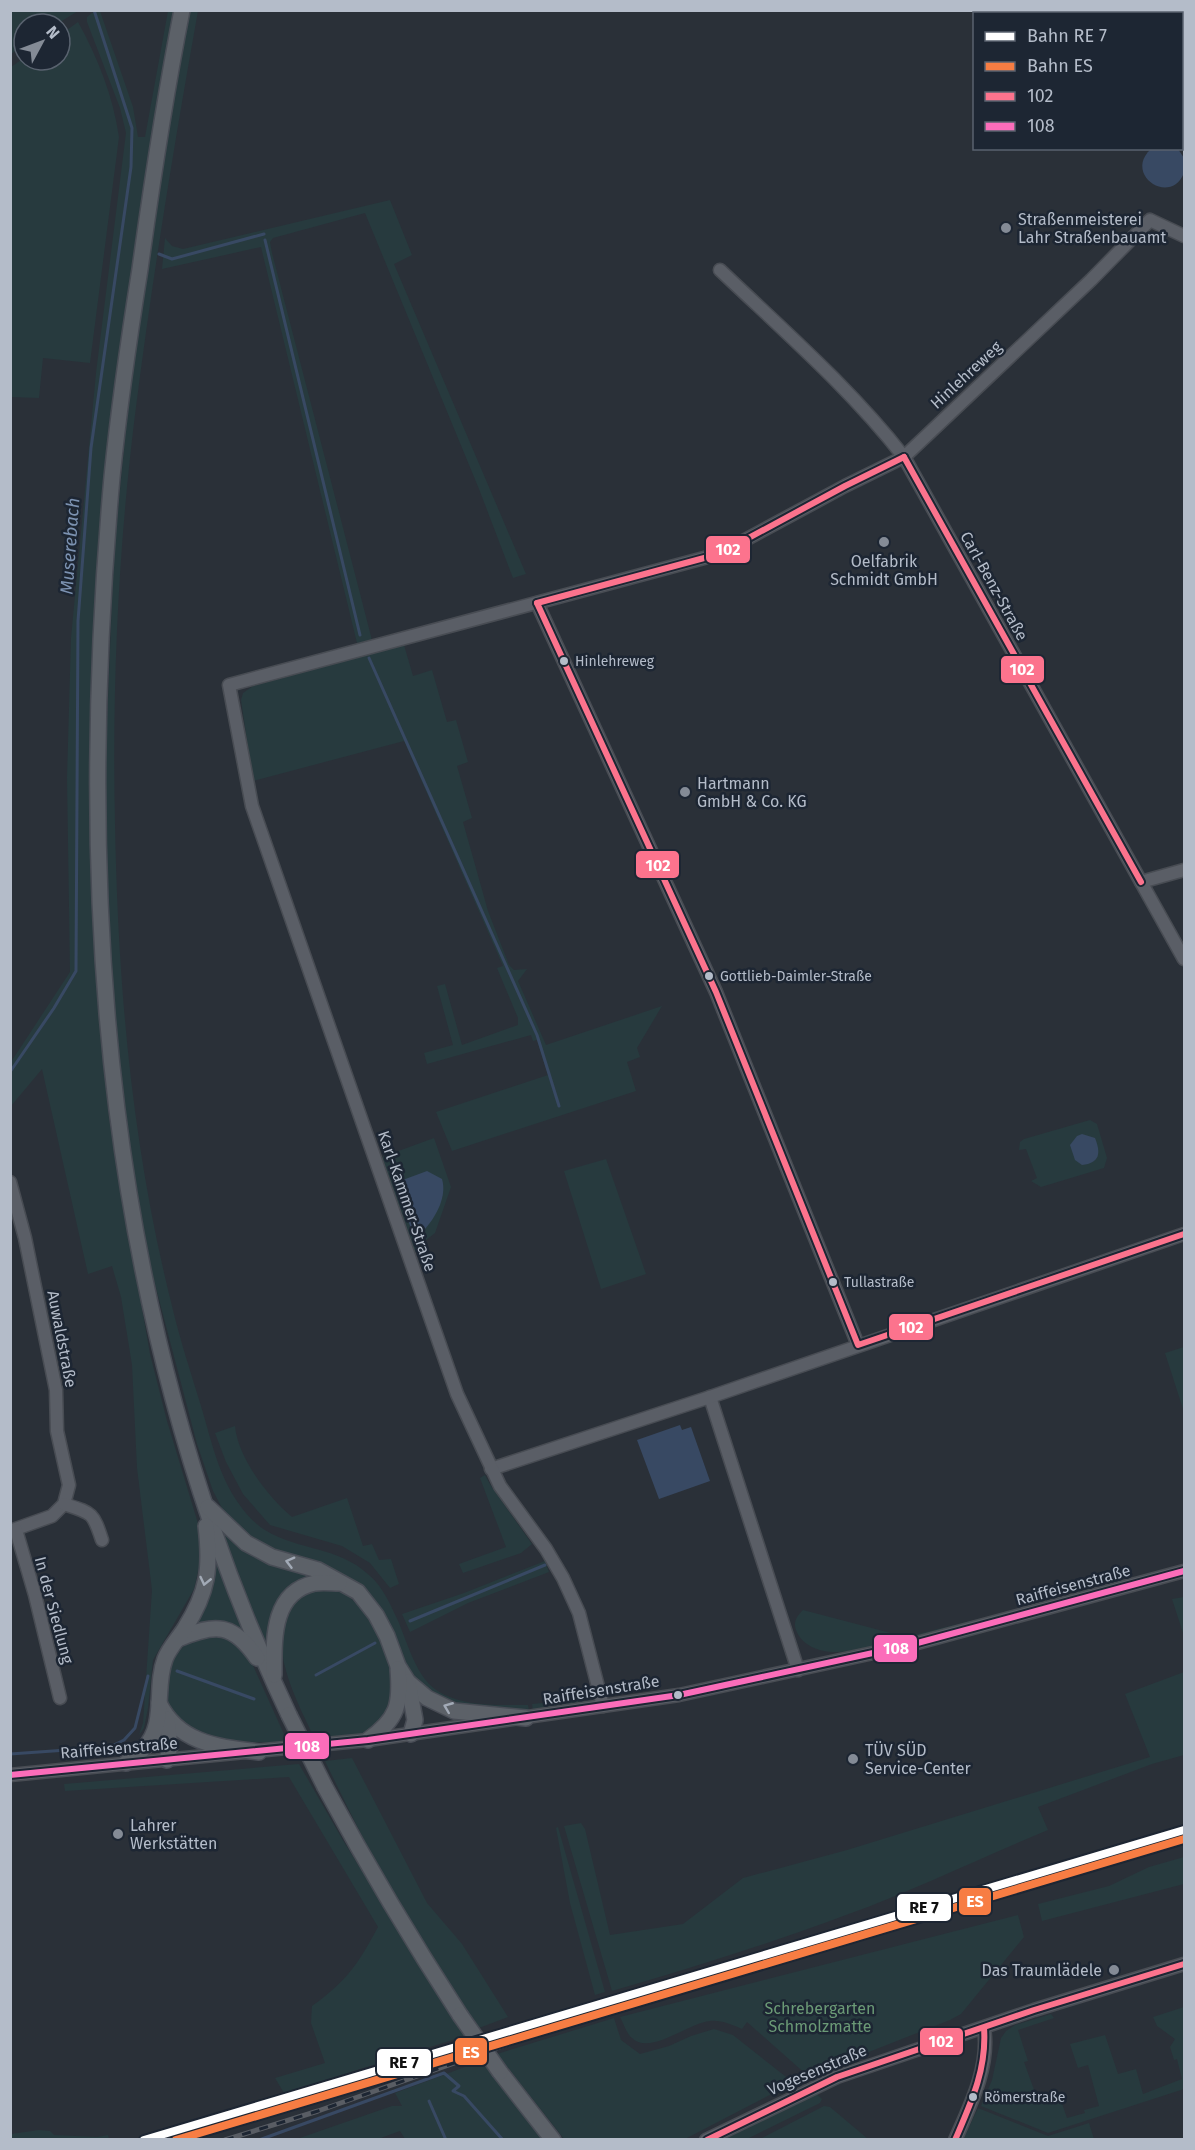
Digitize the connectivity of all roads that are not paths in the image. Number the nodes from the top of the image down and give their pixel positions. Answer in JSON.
{"nodes":[{"id":1,"x":182,"y":10,"type":"edge"},
{"id":2,"x":1185,"y":236,"type":"edge"},
{"id":3,"x":720,"y":270,"type":"dead end"},
{"id":4,"x":904,"y":457,"type":"junction"},
{"id":5,"x":537,"y":603,"type":"junction"},
{"id":6,"x":229,"y":685,"type":"joint"},
{"id":7,"x":1185,"y":870,"type":"edge"},
{"id":8,"x":1141,"y":882,"type":"junction"},
{"id":9,"x":1185,"y":959,"type":"edge"},
{"id":10,"x":10,"y":1182,"type":"edge"},
{"id":11,"x":1185,"y":1234,"type":"edge"},
{"id":12,"x":858,"y":1345,"type":"junction"},
{"id":13,"x":710,"y":1396,"type":"junction"},
{"id":14,"x":491,"y":1469,"type":"junction"},
{"id":15,"x":204,"y":1502,"type":"junction"},
{"id":16,"x":64,"y":1504,"type":"junction"},
{"id":17,"x":13,"y":1530,"type":"edge"},
{"id":18,"x":102,"y":1540,"type":"dead end"},
{"id":19,"x":1185,"y":1571,"type":"edge"},
{"id":20,"x":344,"y":1583,"type":"junction"},
{"id":21,"x":178,"y":1639,"type":"junction"},
{"id":22,"x":798,"y":1670,"type":"junction"},
{"id":23,"x":273,"y":1681,"type":"junction"},
{"id":24,"x":404,"y":1688,"type":"junction"},
{"id":25,"x":60,"y":1698,"type":"dead end"},
{"id":26,"x":603,"y":1706,"type":"junction"},
{"id":27,"x":526,"y":1719,"type":"junction"},
{"id":28,"x":162,"y":1723,"type":"junction"},
{"id":29,"x":411,"y":1734,"type":"junction"},
{"id":30,"x":368,"y":1740,"type":"junction"},
{"id":31,"x":259,"y":1752,"type":"junction"},
{"id":32,"x":167,"y":1760,"type":"junction"},
{"id":33,"x":126,"y":1763,"type":"junction"},
{"id":34,"x":10,"y":1775,"type":"edge"},
{"id":35,"x":1185,"y":1964,"type":"edge"},
{"id":36,"x":984,"y":2028,"type":"junction"},
{"id":37,"x":553,"y":2139,"type":"edge"},
{"id":38,"x":706,"y":2139,"type":"edge"},
{"id":39,"x":955,"y":2139,"type":"edge"}],
"edges":[{"from":1,"to":15,"type":"main road"},
{"from":2,"to":4,"type":"street","name":"Hinlehreweg"},
{"from":3,"to":4,"type":"street","name":"Carl-Benz-Straße"},
{"from":4,"to":5,"type":"street","name":"Hinlehreweg"},
{"from":4,"to":8,"type":"street","name":"Carl-Benz-Straße"},
{"from":5,"to":6,"type":"street","name":"Hinlehreweg"},
{"from":5,"to":12,"type":"street"},
{"from":6,"to":14,"type":"street","name":"Karl-Kammer-Straße"},
{"from":7,"to":8,"type":"street"},
{"from":8,"to":9,"type":"street","name":"Carl-Benz-Straße"},
{"from":10,"to":16,"type":"street","name":"Auwaldstraße"},
{"from":11,"to":12,"type":"street"},
{"from":12,"to":13,"type":"street"},
{"from":13,"to":14,"type":"street"},
{"from":13,"to":22,"type":"street"},
{"from":14,"to":26,"type":"street","name":"Karl-Kammer-Straße"},
{"from":20,"to":15,"type":"main road","one_way":true},
{"from":15,"to":21,"type":"main road","one_way":true},
{"from":15,"to":23,"type":"main road"},
{"from":16,"to":17,"type":"street"},
{"from":16,"to":18,"type":"street"},
{"from":17,"to":25,"type":"street","name":"In der Siedlung"},
{"from":19,"to":22,"type":"street","name":"Raiffeisenstraße"},
{"from":20,"to":23,"type":"main road"},
{"from":20,"to":24,"type":"main road"},
{"from":21,"to":23,"type":"main road"},
{"from":21,"to":28,"type":"main road"},
{"from":22,"to":26,"type":"street","name":"Raiffeisenstraße"},
{"from":23,"to":37,"type":"main road","bridge":true},
{"from":27,"to":24,"type":"main road","one_way":true},
{"from":24,"to":29,"type":"main road"},
{"from":24,"to":30,"type":"main road"},
{"from":26,"to":27,"type":"street","name":"Raiffeisenstraße"},
{"from":27,"to":29,"type":"street","name":"Raiffeisenstraße"},
{"from":28,"to":31,"type":"main road"},
{"from":28,"to":32,"type":"main road"},
{"from":28,"to":33,"type":"main road"},
{"from":29,"to":30,"type":"street","name":"Raiffeisenstraße"},
{"from":30,"to":31,"type":"street","name":"Raiffeisenstraße"},
{"from":31,"to":32,"type":"street","name":"Raiffeisenstraße"},
{"from":32,"to":33,"type":"street","name":"Raiffeisenstraße"},
{"from":33,"to":34,"type":"street","name":"Raiffeisenstraße"},
{"from":35,"to":36,"type":"street","name":"Vogesenstraße"},
{"from":36,"to":38,"type":"street","name":"Vogesenstraße"},
{"from":36,"to":39,"type":"street"}]}
